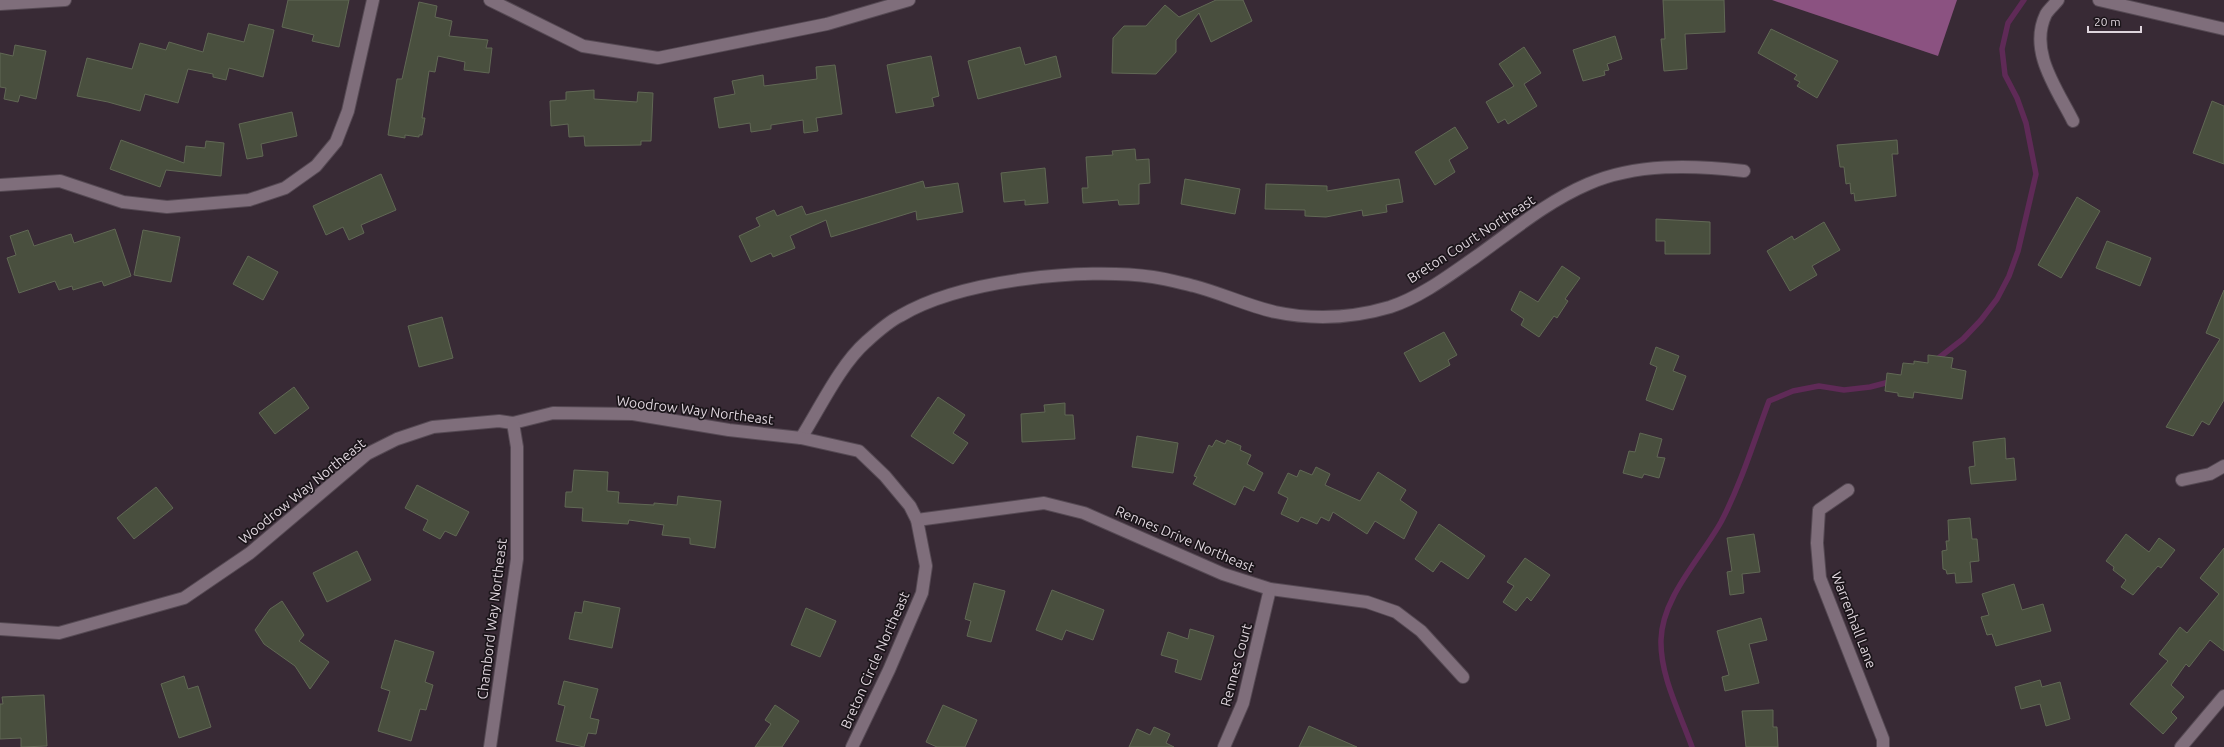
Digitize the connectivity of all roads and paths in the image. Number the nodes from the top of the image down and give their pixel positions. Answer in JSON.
{"nodes":[{"id":1,"x":65,"y":0,"type":"edge"},
{"id":2,"x":373,"y":0,"type":"edge"},
{"id":3,"x":490,"y":0,"type":"edge"},
{"id":4,"x":909,"y":0,"type":"edge"},
{"id":5,"x":2058,"y":0,"type":"edge"},
{"id":6,"x":2099,"y":0,"type":"edge"},
{"id":7,"x":0,"y":4,"type":"edge"},
{"id":8,"x":2224,"y":29,"type":"edge"},
{"id":9,"x":2073,"y":121,"type":"dead end"},
{"id":10,"x":1744,"y":171,"type":"dead end"},
{"id":11,"x":0,"y":185,"type":"edge"},
{"id":12,"x":513,"y":424,"type":"junction"},
{"id":13,"x":801,"y":438,"type":"junction"},
{"id":14,"x":2224,"y":466,"type":"edge"},
{"id":15,"x":2182,"y":480,"type":"dead end"},
{"id":16,"x":1848,"y":490,"type":"dead end"},
{"id":17,"x":917,"y":520,"type":"junction"},
{"id":18,"x":1270,"y":589,"type":"junction"},
{"id":19,"x":0,"y":629,"type":"edge"},
{"id":20,"x":1463,"y":677,"type":"dead end"},
{"id":21,"x":2224,"y":696,"type":"edge"},
{"id":22,"x":490,"y":747,"type":"edge"},
{"id":23,"x":852,"y":747,"type":"edge"},
{"id":24,"x":1224,"y":747,"type":"edge"},
{"id":25,"x":1883,"y":747,"type":"edge"},
{"id":26,"x":2181,"y":747,"type":"edge"}],
"edges":[{"from":1,"to":7,"type":"street"},
{"from":2,"to":11,"type":"street"},
{"from":3,"to":4,"type":"street"},
{"from":5,"to":9,"type":"street"},
{"from":6,"to":8,"type":"street"},
{"from":10,"to":13,"type":"street","name":"Breton Court Northeast"},
{"from":12,"to":13,"type":"street","name":"Woodrow Way Northeast"},
{"from":12,"to":19,"type":"street","name":"Woodrow Way Northeast"},
{"from":12,"to":22,"type":"street","name":"Chambord Way Northeast"},
{"from":13,"to":17,"type":"street","name":"Breton Circle Northeast"},
{"from":14,"to":15,"type":"street"},
{"from":16,"to":25,"type":"street","name":"Warrenhall Lane"},
{"from":17,"to":18,"type":"street","name":"Rennes Drive Northeast"},
{"from":17,"to":23,"type":"street","name":"Breton Circle Northeast"},
{"from":18,"to":20,"type":"street","name":"Rennes Drive Northeast"},
{"from":18,"to":24,"type":"street","name":"Rennes Court"},
{"from":21,"to":26,"type":"street"}]}
